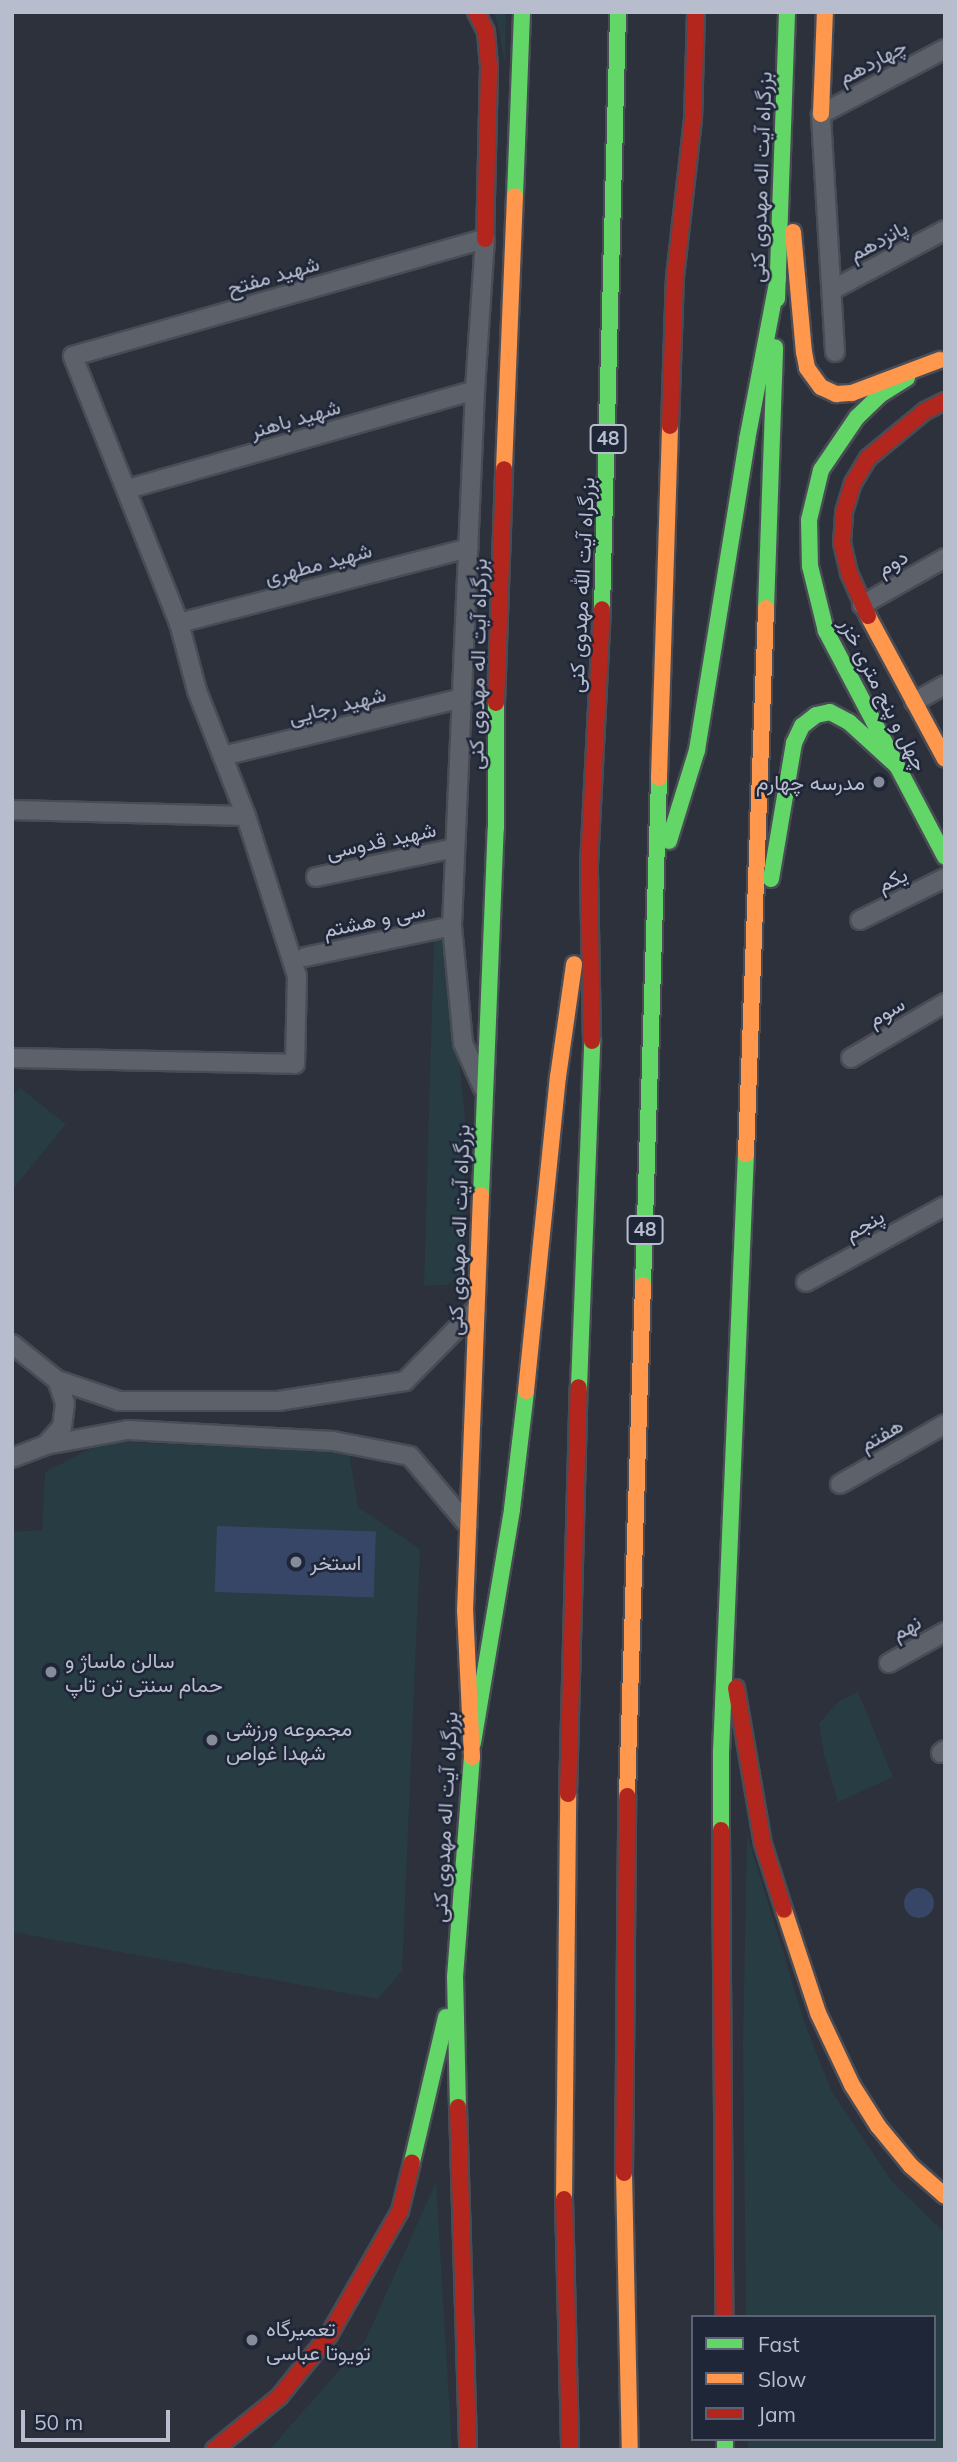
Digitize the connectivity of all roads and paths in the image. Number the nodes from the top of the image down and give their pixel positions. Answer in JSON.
{"nodes":[{"id":1,"x":476,"y":12,"type":"edge"},
{"id":2,"x":522,"y":12,"type":"edge"},
{"id":3,"x":618,"y":12,"type":"edge"},
{"id":4,"x":696,"y":12,"type":"edge"},
{"id":5,"x":787,"y":12,"type":"edge"},
{"id":6,"x":825,"y":12,"type":"edge"},
{"id":7,"x":945,"y":49,"type":"edge"},
{"id":8,"x":518,"y":109,"type":"junction"},
{"id":9,"x":821,"y":114,"type":"junction"},
{"id":10,"x":782,"y":153,"type":"junction"},
{"id":11,"x":488,"y":170,"type":"junction"},
{"id":12,"x":515,"y":220,"type":"junction"},
{"id":13,"x":945,"y":230,"type":"edge"},
{"id":14,"x":485,"y":239,"type":"junction"},
{"id":15,"x":778,"y":277,"type":"junction"},
{"id":16,"x":832,"y":290,"type":"junction"},
{"id":17,"x":835,"y":352,"type":"dead end"},
{"id":18,"x":942,"y":359,"type":"edge"},
{"id":19,"x":904,"y":379,"type":"junction"},
{"id":20,"x":475,"y":390,"type":"junction"},
{"id":21,"x":945,"y":401,"type":"edge"},
{"id":22,"x":925,"y":411,"type":"junction"},
{"id":23,"x":128,"y":489,"type":"junction"},
{"id":24,"x":468,"y":548,"type":"junction"},
{"id":25,"x":945,"y":558,"type":"edge"},
{"id":26,"x":862,"y":605,"type":"junction"},
{"id":27,"x":179,"y":623,"type":"junction"},
{"id":28,"x":945,"y":685,"type":"edge"},
{"id":29,"x":461,"y":698,"type":"junction"},
{"id":30,"x":914,"y":702,"type":"junction"},
{"id":31,"x":223,"y":756,"type":"dead end"},
{"id":32,"x":945,"y":759,"type":"edge"},
{"id":33,"x":897,"y":766,"type":"junction"},
{"id":34,"x":12,"y":810,"type":"edge"},
{"id":35,"x":246,"y":816,"type":"junction"},
{"id":36,"x":455,"y":848,"type":"junction"},
{"id":37,"x":945,"y":857,"type":"edge"},
{"id":38,"x":589,"y":865,"type":"junction"},
{"id":39,"x":316,"y":877,"type":"dead end"},
{"id":40,"x":945,"y":878,"type":"edge"},
{"id":41,"x":656,"y":884,"type":"junction"},
{"id":42,"x":860,"y":920,"type":"dead end"},
{"id":43,"x":452,"y":926,"type":"junction"},
{"id":44,"x":305,"y":957,"type":"dead end"},
{"id":45,"x":750,"y":1002,"type":"junction"},
{"id":46,"x":945,"y":1003,"type":"edge"},
{"id":47,"x":12,"y":1058,"type":"edge"},
{"id":48,"x":851,"y":1058,"type":"dead end"},
{"id":49,"x":485,"y":1092,"type":"junction"},
{"id":50,"x":945,"y":1206,"type":"edge"},
{"id":51,"x":806,"y":1282,"type":"dead end"},
{"id":52,"x":476,"y":1309,"type":"junction"},
{"id":53,"x":17,"y":1352,"type":"edge"},
{"id":54,"x":57,"y":1380,"type":"junction"},
{"id":55,"x":945,"y":1424,"type":"edge"},
{"id":56,"x":46,"y":1446,"type":"junction"},
{"id":57,"x":12,"y":1458,"type":"edge"},
{"id":58,"x":840,"y":1484,"type":"dead end"},
{"id":59,"x":468,"y":1525,"type":"junction"},
{"id":60,"x":945,"y":1632,"type":"edge"},
{"id":61,"x":728,"y":1641,"type":"junction"},
{"id":62,"x":889,"y":1663,"type":"dead end"},
{"id":63,"x":473,"y":1743,"type":"junction"},
{"id":64,"x":455,"y":1977,"type":"junction"},
{"id":65,"x":945,"y":2196,"type":"edge"},
{"id":66,"x":724,"y":2315,"type":"edge"},
{"id":67,"x":214,"y":2450,"type":"edge"},
{"id":68,"x":468,"y":2450,"type":"edge"},
{"id":69,"x":570,"y":2450,"type":"edge"},
{"id":70,"x":630,"y":2450,"type":"edge"}],
"edges":[{"from":1,"to":11,"type":"main road"},
{"from":2,"to":8,"type":"main road","name":"بزرگراه آیت اله مهدوی کنی"},
{"from":3,"to":38,"type":"main road","name":"بزرگراه آیت الله مهدوی کنی","number":"48"},
{"from":4,"to":41,"type":"main road","number":"48"},
{"from":5,"to":10,"type":"main road","name":"بزرگراه آیت اله مهدوی کنی"},
{"from":6,"to":9,"type":"main road"},
{"from":7,"to":9,"type":"street","name":"چهاردهم"},
{"from":8,"to":11,"type":"main road"},
{"from":8,"to":12,"type":"main road","name":"بزرگراه آیت اله مهدوی کنی"},
{"from":9,"to":16,"type":"street"},
{"from":10,"to":15,"type":"main road","name":"بزرگراه آیت اله مهدوی کنی"},
{"from":10,"to":18,"type":"main road"},
{"from":11,"to":12,"type":"main road"},
{"from":11,"to":14,"type":"main road"},
{"from":12,"to":49,"type":"main road","name":"بزرگراه آیت اله مهدوی کنی"},
{"from":13,"to":16,"type":"street","name":"پانزدهم"},
{"from":14,"to":20,"type":"street"},
{"from":14,"to":23,"type":"street","name":"شهید مفتح"},
{"from":15,"to":41,"type":"main road"},
{"from":15,"to":45,"type":"main road","name":"بزرگراه آیت اله مهدوی کنی"},
{"from":16,"to":17,"type":"street"},
{"from":18,"to":19,"type":"main road"},
{"from":19,"to":22,"type":"main road"},
{"from":19,"to":33,"type":"main road","name":"چهل و پنج متری خزر"},
{"from":20,"to":23,"type":"street","name":"شهید باهنر"},
{"from":20,"to":24,"type":"street"},
{"from":21,"to":22,"type":"main road","name":"چهل و پنج متری خزر"},
{"from":22,"to":26,"type":"main road","name":"چهل و پنج متری خزر"},
{"from":23,"to":27,"type":"street"},
{"from":24,"to":27,"type":"street","name":"شهید مطهری"},
{"from":24,"to":29,"type":"street"},
{"from":25,"to":26,"type":"street","name":"دوم"},
{"from":26,"to":30,"type":"main road","name":"چهل و پنج متری خزر"},
{"from":27,"to":35,"type":"street"},
{"from":28,"to":30,"type":"street"},
{"from":29,"to":31,"type":"street","name":"شهید رجایی"},
{"from":29,"to":36,"type":"street"},
{"from":30,"to":32,"type":"main road","name":"چهل و پنج متری خزر"},
{"from":33,"to":37,"type":"main road","name":"چهل و پنج متری خزر"},
{"from":33,"to":45,"type":"main road"},
{"from":34,"to":35,"type":"street"},
{"from":35,"to":47,"type":"street"},
{"from":36,"to":39,"type":"street","name":"شهید قدوسی"},
{"from":36,"to":43,"type":"street"},
{"from":38,"to":63,"type":"main road"},
{"from":38,"to":69,"type":"main road","number":"48"},
{"from":40,"to":42,"type":"street","name":"یکم"},
{"from":41,"to":70,"type":"main road","number":"48"},
{"from":43,"to":44,"type":"street","name":"سی و هشتم"},
{"from":43,"to":49,"type":"street"},
{"from":45,"to":61,"type":"main road","name":"بزرگراه آیت اله مهدوی کنی"},
{"from":46,"to":48,"type":"street","name":"سوم"},
{"from":49,"to":52,"type":"main road","name":"بزرگراه آیت اله مهدوی کنی"},
{"from":50,"to":51,"type":"street","name":"پنجم"},
{"from":52,"to":54,"type":"street"},
{"from":52,"to":59,"type":"main road","name":"بزرگراه آیت اله مهدوی کنی"},
{"from":53,"to":54,"type":"street"},
{"from":54,"to":56,"type":"street"},
{"from":55,"to":58,"type":"street","name":"هفتم"},
{"from":56,"to":57,"type":"street"},
{"from":56,"to":59,"type":"street"},
{"from":59,"to":63,"type":"main road","name":"بزرگراه آیت اله مهدوی کنی"},
{"from":60,"to":62,"type":"street","name":"نهم"},
{"from":61,"to":65,"type":"main road"},
{"from":61,"to":66,"type":"main road","name":"بزرگراه آیت اله مهدوی کنی"},
{"from":63,"to":64,"type":"main road","name":"بزرگراه آیت اله مهدوی کنی"},
{"from":64,"to":67,"type":"main road"},
{"from":64,"to":68,"type":"main road","name":"بزرگراه آیت اله مهدوی کنی"}]}
